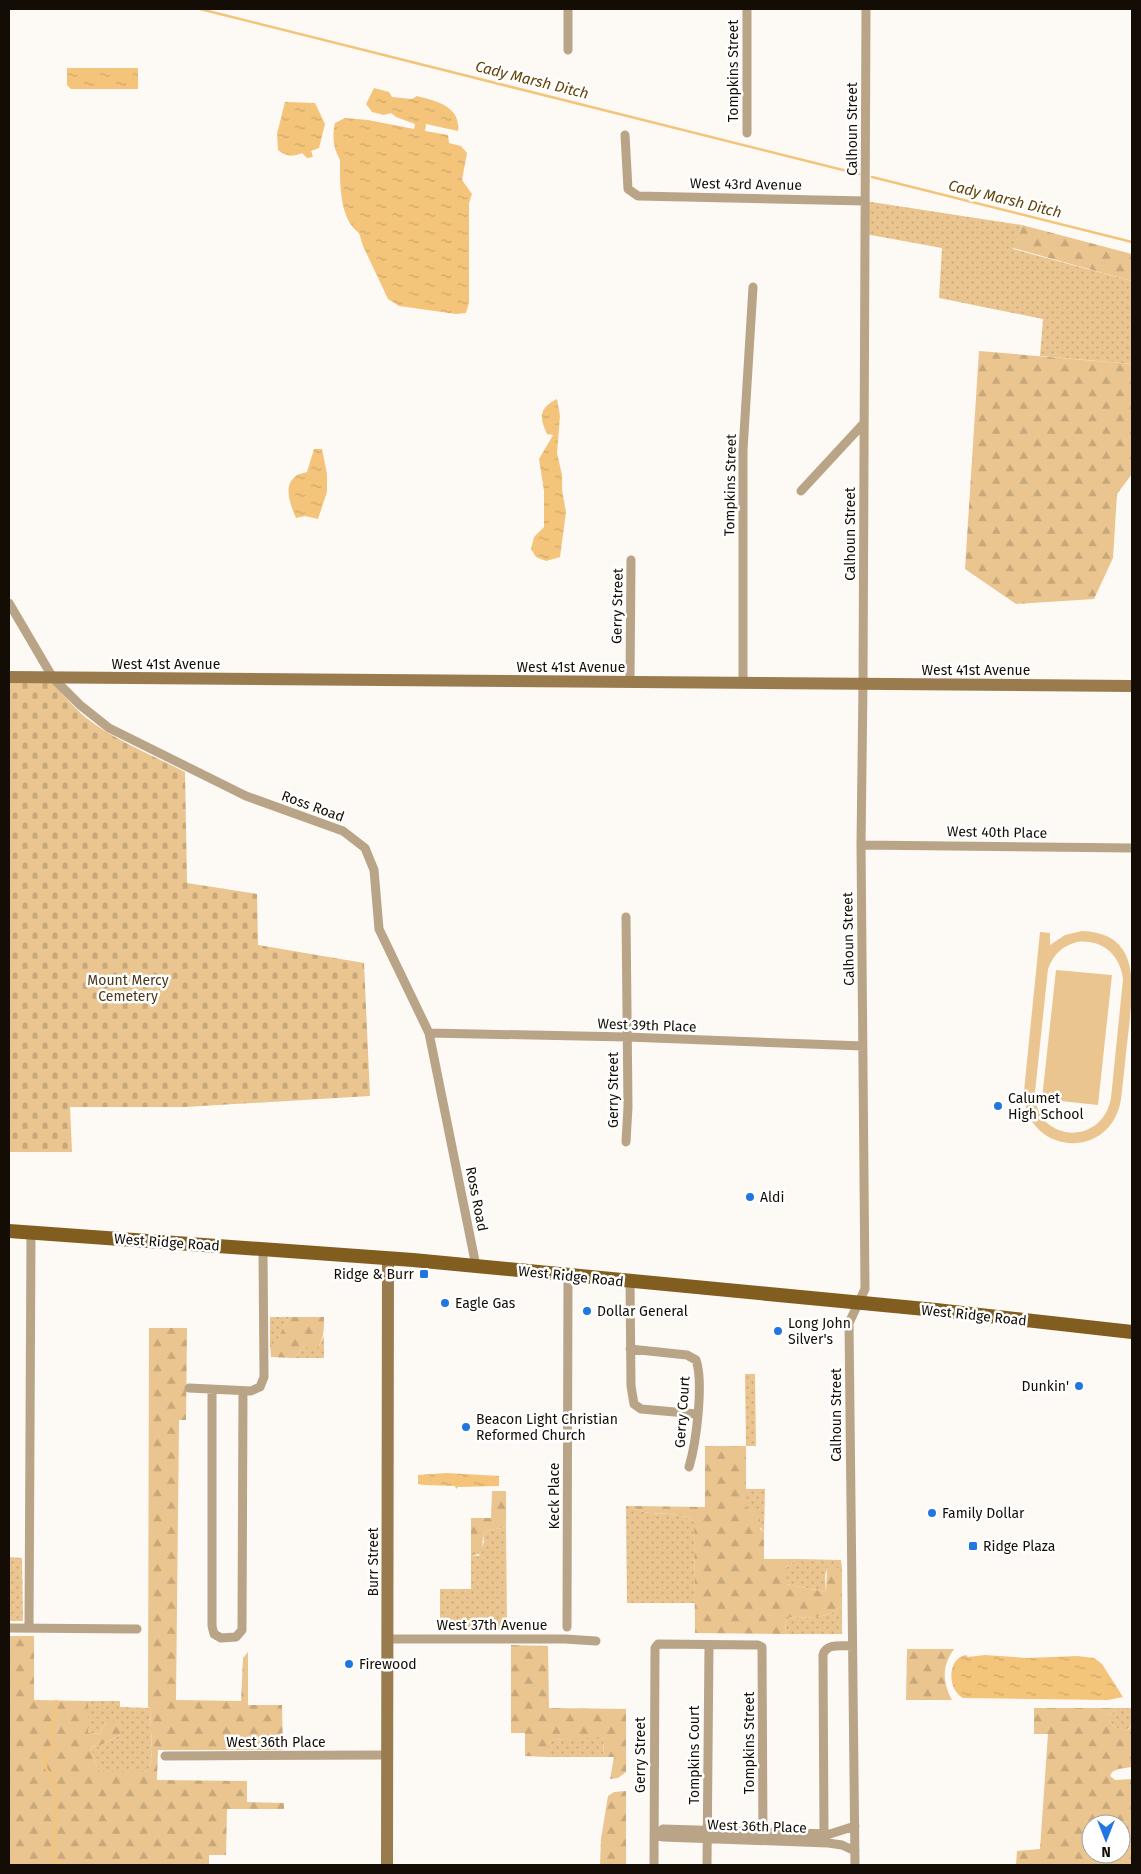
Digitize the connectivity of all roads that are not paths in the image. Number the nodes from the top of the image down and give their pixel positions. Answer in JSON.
{"nodes":[{"id":1,"x":568,"y":9,"type":"edge"},
{"id":2,"x":747,"y":9,"type":"edge"},
{"id":3,"x":866,"y":9,"type":"edge"},
{"id":4,"x":568,"y":50,"type":"dead end"},
{"id":5,"x":747,"y":133,"type":"dead end"},
{"id":6,"x":625,"y":135,"type":"dead end"},
{"id":7,"x":865,"y":201,"type":"junction"},
{"id":8,"x":753,"y":287,"type":"dead end"},
{"id":9,"x":864,"y":423,"type":"junction"},
{"id":10,"x":801,"y":491,"type":"dead end"},
{"id":11,"x":631,"y":560,"type":"dead end"},
{"id":12,"x":9,"y":603,"type":"edge"},
{"id":13,"x":9,"y":678,"type":"edge"},
{"id":14,"x":53,"y":678,"type":"junction"},
{"id":15,"x":630,"y":682,"type":"junction"},
{"id":16,"x":743,"y":683,"type":"junction"},
{"id":17,"x":863,"y":684,"type":"junction"},
{"id":18,"x":1132,"y":686,"type":"edge"},
{"id":19,"x":861,"y":845,"type":"junction"},
{"id":20,"x":1132,"y":848,"type":"edge"},
{"id":21,"x":626,"y":917,"type":"dead end"},
{"id":22,"x":429,"y":1033,"type":"junction"},
{"id":23,"x":627,"y":1037,"type":"junction"},
{"id":24,"x":864,"y":1046,"type":"junction"},
{"id":25,"x":626,"y":1142,"type":"dead end"},
{"id":26,"x":9,"y":1232,"type":"edge"},
{"id":27,"x":31,"y":1233,"type":"junction"},
{"id":28,"x":263,"y":1249,"type":"junction"},
{"id":29,"x":388,"y":1258,"type":"junction"},
{"id":30,"x":476,"y":1266,"type":"junction"},
{"id":31,"x":568,"y":1275,"type":"junction"},
{"id":32,"x":630,"y":1281,"type":"junction"},
{"id":33,"x":858,"y":1302,"type":"junction"},
{"id":34,"x":1132,"y":1332,"type":"edge"},
{"id":35,"x":630,"y":1348,"type":"junction"},
{"id":36,"x":189,"y":1388,"type":"dead end"},
{"id":37,"x":212,"y":1390,"type":"junction"},
{"id":38,"x":243,"y":1391,"type":"junction"},
{"id":39,"x":697,"y":1414,"type":"junction"},
{"id":40,"x":689,"y":1467,"type":"dead end"},
{"id":41,"x":567,"y":1627,"type":"dead end"},
{"id":42,"x":9,"y":1628,"type":"edge"},
{"id":43,"x":29,"y":1628,"type":"junction"},
{"id":44,"x":137,"y":1629,"type":"dead end"},
{"id":45,"x":388,"y":1639,"type":"junction"},
{"id":46,"x":596,"y":1642,"type":"dead end"},
{"id":47,"x":709,"y":1645,"type":"junction"},
{"id":48,"x":852,"y":1646,"type":"junction"},
{"id":49,"x":387,"y":1755,"type":"junction"},
{"id":50,"x":165,"y":1756,"type":"dead end"},
{"id":51,"x":855,"y":1826,"type":"junction"},
{"id":52,"x":656,"y":1834,"type":"junction"},
{"id":53,"x":824,"y":1834,"type":"junction"},
{"id":54,"x":707,"y":1835,"type":"junction"},
{"id":55,"x":763,"y":1836,"type":"junction"},
{"id":56,"x":855,"y":1851,"type":"junction"},
{"id":57,"x":387,"y":1865,"type":"edge"},
{"id":58,"x":654,"y":1865,"type":"edge"},
{"id":59,"x":707,"y":1865,"type":"edge"},
{"id":60,"x":855,"y":1865,"type":"edge"}],
"edges":[{"from":1,"to":4,"type":"street"},
{"from":2,"to":5,"type":"street","name":"Tompkins Street"},
{"from":3,"to":7,"type":"street","name":"Calhoun Street"},
{"from":6,"to":7,"type":"street","name":"West 43rd Avenue"},
{"from":7,"to":9,"type":"street","name":"Calhoun Street"},
{"from":8,"to":16,"type":"street","name":"Tompkins Street"},
{"from":9,"to":10,"type":"street"},
{"from":9,"to":17,"type":"street","name":"Calhoun Street"},
{"from":11,"to":15,"type":"street","name":"Gerry Street"},
{"from":12,"to":14,"type":"street","name":"Ross Road"},
{"from":13,"to":14,"type":"street","name":"West 41st Avenue"},
{"from":14,"to":15,"type":"street","name":"West 41st Avenue"},
{"from":14,"to":22,"type":"street","name":"Ross Road"},
{"from":15,"to":16,"type":"street","name":"West 41st Avenue"},
{"from":16,"to":17,"type":"street","name":"West 41st Avenue"},
{"from":17,"to":18,"type":"street","name":"West 41st Avenue"},
{"from":17,"to":19,"type":"street","name":"Calhoun Street"},
{"from":19,"to":20,"type":"street","name":"West 40th Place"},
{"from":19,"to":24,"type":"street","name":"Calhoun Street"},
{"from":21,"to":23,"type":"street","name":"Gerry Street"},
{"from":22,"to":23,"type":"street","name":"West 39th Place"},
{"from":22,"to":30,"type":"street","name":"Ross Road"},
{"from":23,"to":24,"type":"street","name":"West 39th Place"},
{"from":23,"to":25,"type":"street","name":"Gerry Street"},
{"from":24,"to":33,"type":"street","name":"Calhoun Street"},
{"from":26,"to":27,"type":"main road","name":"West Ridge Road"},
{"from":27,"to":28,"type":"main road","name":"West Ridge Road"},
{"from":27,"to":43,"type":"street"},
{"from":28,"to":29,"type":"main road","name":"West Ridge Road"},
{"from":28,"to":38,"type":"street"},
{"from":29,"to":30,"type":"main road","name":"West Ridge Road"},
{"from":29,"to":45,"type":"street","name":"Burr Street"},
{"from":30,"to":31,"type":"main road","name":"West Ridge Road"},
{"from":31,"to":32,"type":"main road","name":"West Ridge Road"},
{"from":31,"to":41,"type":"street","name":"Keck Place"},
{"from":32,"to":33,"type":"main road","name":"West Ridge Road"},
{"from":32,"to":35,"type":"street"},
{"from":33,"to":34,"type":"main road","name":"West Ridge Road"},
{"from":33,"to":48,"type":"street","name":"Calhoun Street"},
{"from":35,"to":39,"type":"street"},
{"from":35,"to":39,"type":"street","name":"Gerry Court"},
{"from":36,"to":37,"type":"street"},
{"from":37,"to":38,"type":"street"},
{"from":37,"to":38,"type":"street"},
{"from":39,"to":40,"type":"street","name":"Gerry Court"},
{"from":42,"to":43,"type":"street"},
{"from":43,"to":44,"type":"street"},
{"from":45,"to":46,"type":"street","name":"West 37th Avenue"},
{"from":45,"to":49,"type":"street","name":"Burr Street"},
{"from":47,"to":52,"type":"street","name":"Gerry Street"},
{"from":47,"to":54,"type":"street","name":"Tompkins Court"},
{"from":47,"to":55,"type":"street","name":"Tompkins Street"},
{"from":48,"to":51,"type":"street","name":"Calhoun Street"},
{"from":48,"to":53,"type":"street"},
{"from":49,"to":50,"type":"street","name":"West 36th Place"},
{"from":49,"to":57,"type":"street","name":"Burr Street"},
{"from":51,"to":53,"type":"street","name":"West 36th Place"},
{"from":51,"to":56,"type":"street","name":"Calhoun Street"},
{"from":52,"to":54,"type":"street","name":"West 36th Place"},
{"from":52,"to":58,"type":"street","name":"Gerry Street"},
{"from":53,"to":55,"type":"street","name":"West 36th Place"},
{"from":54,"to":55,"type":"street","name":"West 36th Place"},
{"from":54,"to":59,"type":"street","name":"Tompkins Court"},
{"from":55,"to":56,"type":"street","name":"West 36th Place"},
{"from":56,"to":60,"type":"street","name":"Calhoun Street"}]}
